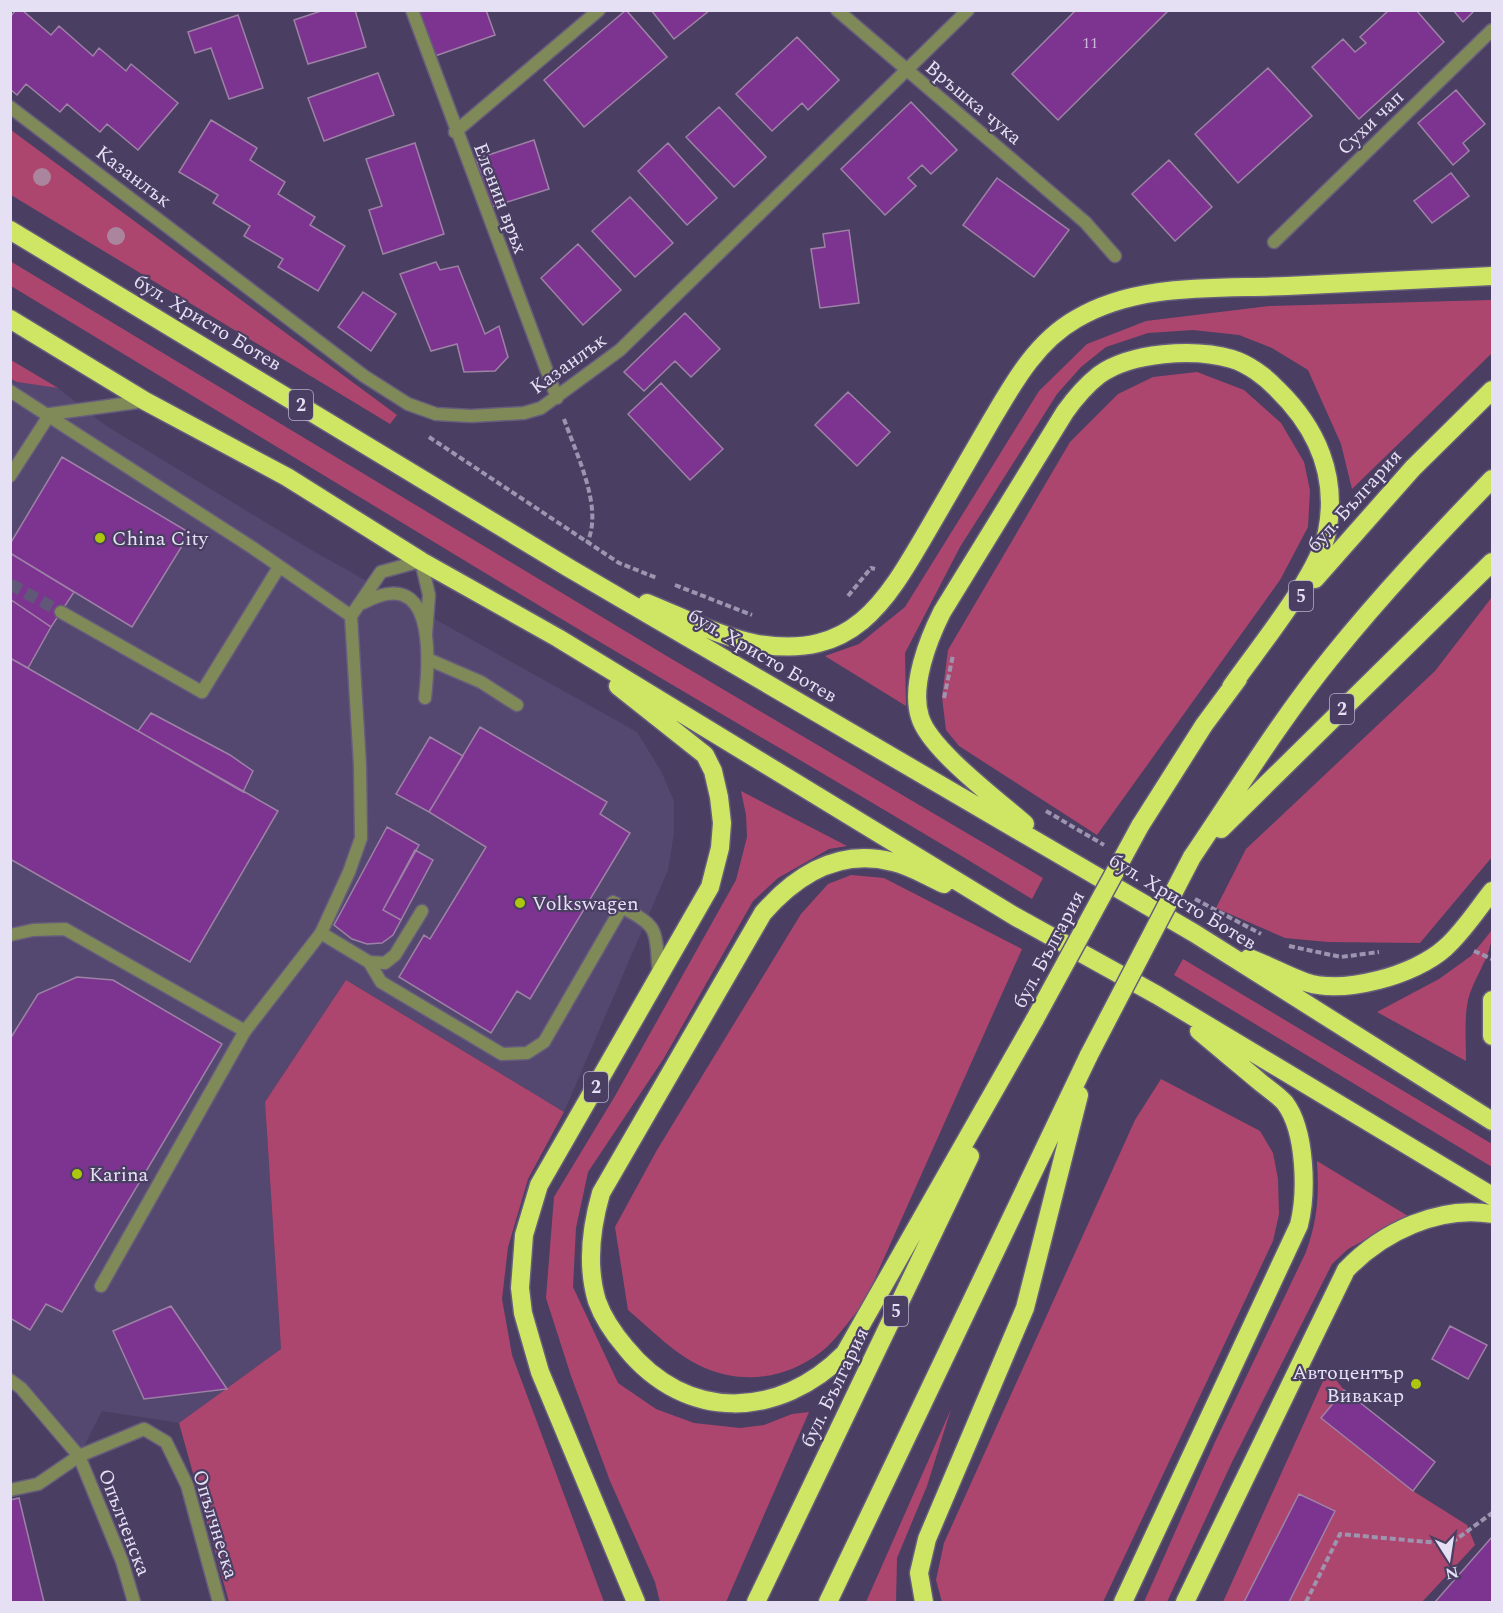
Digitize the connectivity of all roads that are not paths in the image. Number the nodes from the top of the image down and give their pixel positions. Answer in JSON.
{"nodes":[{"id":1,"x":412,"y":10,"type":"edge"},
{"id":2,"x":599,"y":10,"type":"edge"},
{"id":3,"x":837,"y":10,"type":"edge"},
{"id":4,"x":968,"y":10,"type":"edge"},
{"id":5,"x":1492,"y":30,"type":"edge"},
{"id":6,"x":906,"y":70,"type":"junction"},
{"id":7,"x":10,"y":107,"type":"edge"},
{"id":8,"x":455,"y":132,"type":"junction"},
{"id":9,"x":10,"y":230,"type":"edge"},
{"id":10,"x":1274,"y":242,"type":"dead end"},
{"id":11,"x":1115,"y":256,"type":"dead end"},
{"id":12,"x":1492,"y":276,"type":"edge"},
{"id":13,"x":10,"y":319,"type":"edge"},
{"id":14,"x":1492,"y":390,"type":"edge"},
{"id":15,"x":10,"y":391,"type":"edge"},
{"id":16,"x":557,"y":398,"type":"junction"},
{"id":17,"x":145,"y":401,"type":"junction"},
{"id":18,"x":50,"y":414,"type":"junction"},
{"id":19,"x":10,"y":476,"type":"edge"},
{"id":20,"x":1492,"y":479,"type":"edge"},
{"id":21,"x":421,"y":561,"type":"junction"},
{"id":22,"x":1492,"y":562,"type":"edge"},
{"id":23,"x":279,"y":567,"type":"junction"},
{"id":24,"x":591,"y":581,"type":"junction"},
{"id":25,"x":362,"y":604,"type":"junction"},
{"id":26,"x":61,"y":612,"type":"tunnel mouth"},
{"id":27,"x":351,"y":616,"type":"junction"},
{"id":28,"x":426,"y":634,"type":"junction"},
{"id":29,"x":558,"y":638,"type":"junction"},
{"id":30,"x":430,"y":660,"type":"junction"},
{"id":31,"x":1231,"y":687,"type":"junction"},
{"id":32,"x":425,"y":698,"type":"dead end"},
{"id":33,"x":517,"y":705,"type":"dead end"},
{"id":34,"x":1053,"y":850,"type":"junction"},
{"id":35,"x":1192,"y":857,"type":"junction"},
{"id":36,"x":1492,"y":891,"type":"edge"},
{"id":37,"x":422,"y":911,"type":"dead end"},
{"id":38,"x":1016,"y":917,"type":"junction"},
{"id":39,"x":321,"y":933,"type":"junction"},
{"id":40,"x":1194,"y":933,"type":"junction"},
{"id":41,"x":10,"y":935,"type":"edge"},
{"id":42,"x":369,"y":962,"type":"junction"},
{"id":43,"x":659,"y":977,"type":"junction"},
{"id":44,"x":1156,"y":995,"type":"junction"},
{"id":45,"x":1492,"y":1000,"type":"edge"},
{"id":46,"x":1035,"y":1019,"type":"junction"},
{"id":47,"x":245,"y":1031,"type":"junction"},
{"id":48,"x":1492,"y":1036,"type":"edge"},
{"id":49,"x":1089,"y":1055,"type":"junction"},
{"id":50,"x":1492,"y":1120,"type":"edge"},
{"id":51,"x":1492,"y":1196,"type":"edge"},
{"id":52,"x":1492,"y":1214,"type":"edge"},
{"id":53,"x":101,"y":1286,"type":"dead end"},
{"id":54,"x":10,"y":1380,"type":"edge"},
{"id":55,"x":78,"y":1456,"type":"junction"},
{"id":56,"x":10,"y":1490,"type":"edge"},
{"id":57,"x":134,"y":1602,"type":"edge"},
{"id":58,"x":219,"y":1602,"type":"edge"},
{"id":59,"x":636,"y":1602,"type":"edge"},
{"id":60,"x":756,"y":1602,"type":"edge"},
{"id":61,"x":828,"y":1602,"type":"edge"},
{"id":62,"x":924,"y":1602,"type":"edge"},
{"id":63,"x":1123,"y":1602,"type":"edge"},
{"id":64,"x":1185,"y":1602,"type":"edge"}],
"edges":[{"from":1,"to":8,"type":"street","name":"Еленин връх"},
{"from":2,"to":8,"type":"street"},
{"from":3,"to":6,"type":"street","name":"Връшка чука"},
{"from":4,"to":6,"type":"street","name":"Казанлък"},
{"from":5,"to":10,"type":"street","name":"Сухи чап"},
{"from":6,"to":11,"type":"street","name":"Връшка чука"},
{"from":6,"to":16,"type":"street","name":"Казанлък"},
{"from":7,"to":16,"type":"street","name":"Казанлък"},
{"from":8,"to":16,"type":"street","name":"Еленин връх"},
{"from":9,"to":24,"type":"highway","name":"бул. Христо Ботев","number":"2"},
{"from":12,"to":24,"type":"highway"},
{"from":13,"to":17,"type":"highway","number":"2"},
{"from":14,"to":31,"type":"highway","name":"бул. България","number":"5"},
{"from":15,"to":18,"type":"street"},
{"from":17,"to":18,"type":"street"},
{"from":17,"to":21,"type":"highway","number":"2"},
{"from":18,"to":19,"type":"street"},
{"from":18,"to":23,"type":"street"},
{"from":20,"to":35,"type":"highway"},
{"from":21,"to":25,"type":"street"},
{"from":21,"to":28,"type":"street"},
{"from":21,"to":29,"type":"highway","number":"2"},
{"from":22,"to":35,"type":"highway","number":"2"},
{"from":23,"to":26,"type":"street"},
{"from":23,"to":27,"type":"street"},
{"from":24,"to":34,"type":"highway","name":"бул. Христо Ботев","number":"2"},
{"from":25,"to":27,"type":"street"},
{"from":25,"to":28,"type":"street"},
{"from":27,"to":39,"type":"street"},
{"from":28,"to":30,"type":"street"},
{"from":29,"to":38,"type":"highway","number":"2"},
{"from":29,"to":43,"type":"highway","number":"2"},
{"from":30,"to":32,"type":"street"},
{"from":30,"to":33,"type":"street"},
{"from":31,"to":34,"type":"highway"},
{"from":31,"to":46,"type":"highway","name":"бул. България","number":"5","bridge":true},
{"from":34,"to":40,"type":"highway","name":"бул. Христо Ботев","number":"2"},
{"from":35,"to":49,"type":"highway","number":"2","bridge":true},
{"from":36,"to":40,"type":"highway","number":"2"},
{"from":37,"to":42,"type":"street"},
{"from":38,"to":44,"type":"highway","number":"2"},
{"from":38,"to":46,"type":"highway"},
{"from":39,"to":42,"type":"street"},
{"from":39,"to":47,"type":"street"},
{"from":40,"to":50,"type":"highway","name":"бул. Христо Ботев"},
{"from":41,"to":47,"type":"street"},
{"from":42,"to":43,"type":"street"},
{"from":43,"to":59,"type":"highway","number":"2"},
{"from":44,"to":51,"type":"highway"},
{"from":44,"to":63,"type":"highway"},
{"from":45,"to":48,"type":"highway"},
{"from":46,"to":60,"type":"highway","name":"бул. България","number":"5"},
{"from":47,"to":53,"type":"street"},
{"from":49,"to":61,"type":"highway","number":"2"},
{"from":49,"to":62,"type":"highway"},
{"from":52,"to":64,"type":"highway"},
{"from":54,"to":55,"type":"street"},
{"from":55,"to":56,"type":"street"},
{"from":55,"to":57,"type":"street","name":"Опълченска"},
{"from":55,"to":58,"type":"street","name":"Опълчнеска"}]}
